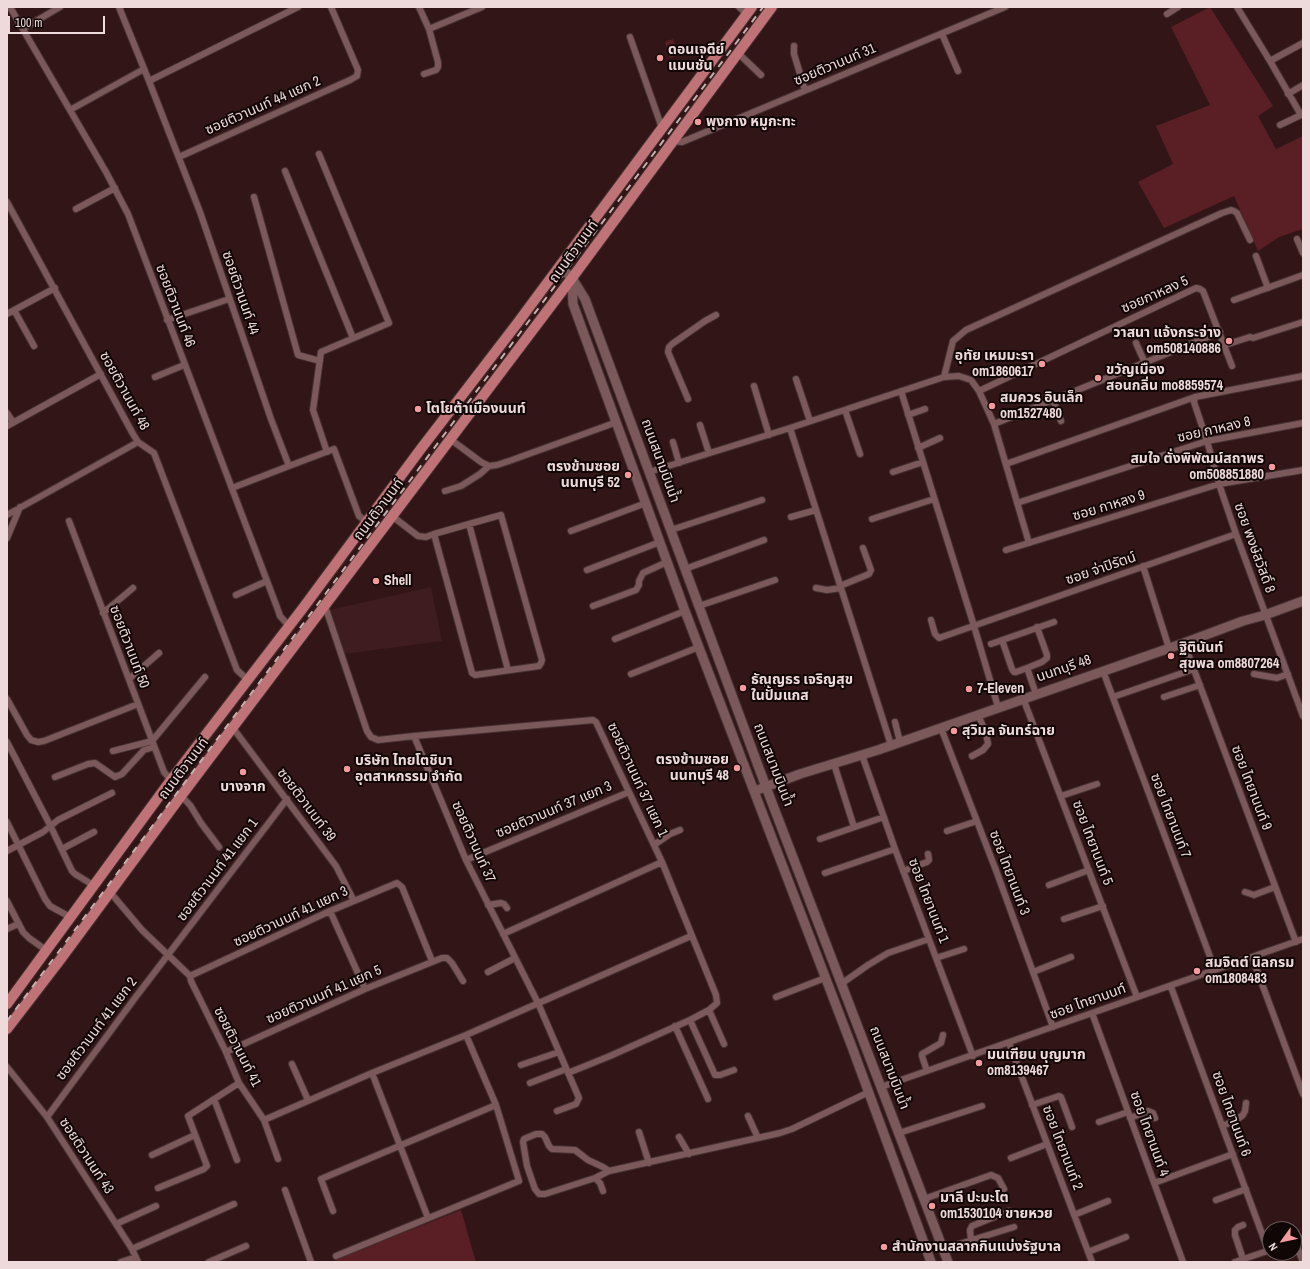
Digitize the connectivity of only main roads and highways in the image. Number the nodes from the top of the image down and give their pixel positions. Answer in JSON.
{"nodes":[{"id":1,"x":772,"y":7,"type":"edge"},
{"id":2,"x":750,"y":11,"type":"edge"},
{"id":3,"x":560,"y":267,"type":"junction"},
{"id":4,"x":572,"y":278,"type":"junction"},
{"id":5,"x":1303,"y":601,"type":"edge"},
{"id":6,"x":303,"y":608,"type":"junction"},
{"id":7,"x":316,"y":618,"type":"junction"},
{"id":8,"x":766,"y":787,"type":"junction"},
{"id":9,"x":754,"y":791,"type":"junction"},
{"id":10,"x":7,"y":1004,"type":"edge"},
{"id":11,"x":7,"y":1029,"type":"edge"},
{"id":12,"x":881,"y":1087,"type":"junction"},
{"id":13,"x":869,"y":1092,"type":"junction"},
{"id":14,"x":934,"y":1223,"type":"junction"},
{"id":15,"x":918,"y":1229,"type":"junction"},
{"id":16,"x":938,"y":1235,"type":"junction"},
{"id":17,"x":922,"y":1240,"type":"junction"},
{"id":18,"x":931,"y":1262,"type":"edge"},
{"id":19,"x":948,"y":1262,"type":"edge"}],
"edges":[{"from":1,"to":4,"type":"main road","name":"ถนนติวานนท์"},
{"from":2,"to":3,"type":"main road","name":"ถนนติวานนท์"},
{"from":3,"to":4,"type":"main road","name":"ถนนสนามบินน้ำ"},
{"from":3,"to":6,"type":"main road","name":"ถนนติวานนท์"},
{"from":4,"to":7,"type":"main road","name":"ถนนติวานนท์"},
{"from":4,"to":8,"type":"main road","name":"ถนนสนามบินน้ำ"},
{"from":4,"to":9,"type":"main road","name":"ถนนสนามบินน้ำ"},
{"from":5,"to":8,"type":"main road","name":"นนทบุรี 48"},
{"from":6,"to":7,"type":"main road"},
{"from":6,"to":10,"type":"main road","name":"ถนนติวานนท์"},
{"from":7,"to":11,"type":"main road","name":"ถนนติวานนท์"},
{"from":8,"to":9,"type":"main road","name":"นนทบุรี 48"},
{"from":8,"to":12,"type":"main road","name":"ถนนสนามบินน้ำ"},
{"from":9,"to":13,"type":"main road","name":"ถนนสนามบินน้ำ"},
{"from":12,"to":13,"type":"main road"},
{"from":12,"to":14,"type":"main road","name":"ถนนสนามบินน้ำ"},
{"from":13,"to":15,"type":"main road","name":"ถนนสนามบินน้ำ"},
{"from":14,"to":15,"type":"main road"},
{"from":14,"to":16,"type":"main road","name":"ถนนสนามบินน้ำ"},
{"from":15,"to":17,"type":"main road","name":"ถนนสนามบินน้ำ"},
{"from":16,"to":17,"type":"main road"},
{"from":16,"to":19,"type":"main road","name":"ถนนสนามบินน้ำ"},
{"from":17,"to":18,"type":"main road","name":"ถนนสนามบินน้ำ"}]}
